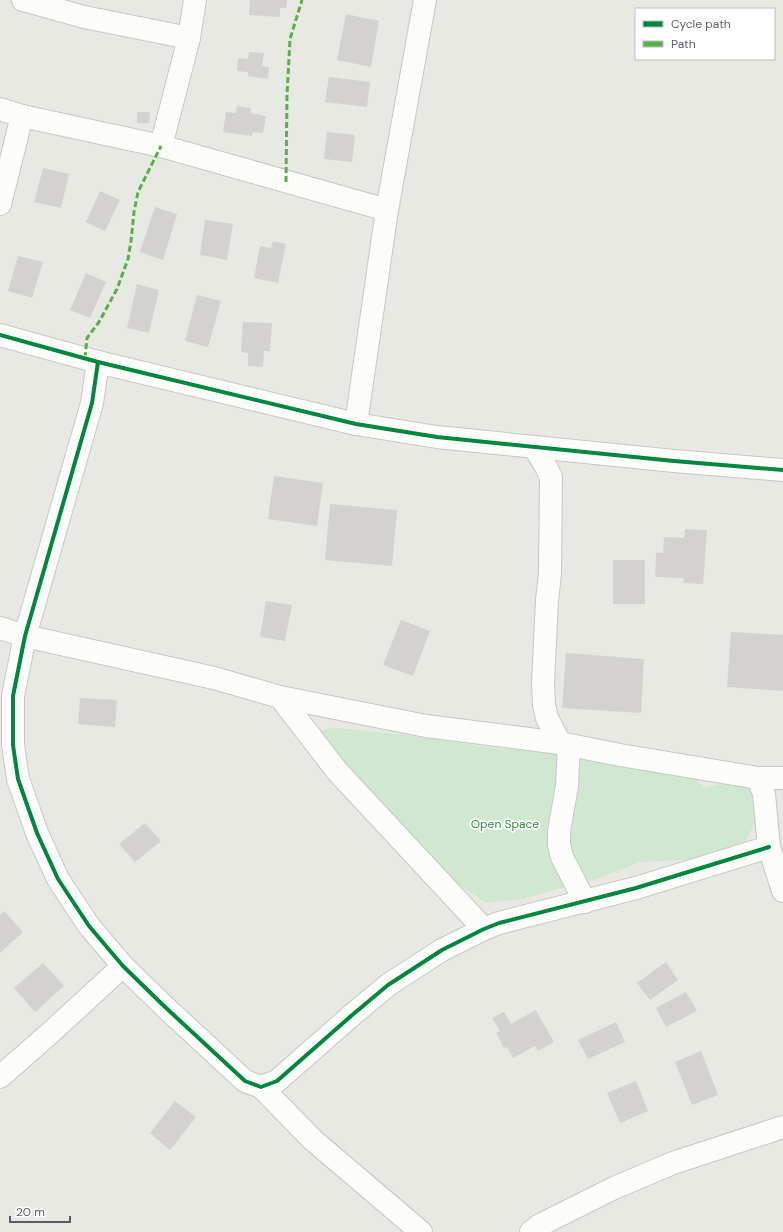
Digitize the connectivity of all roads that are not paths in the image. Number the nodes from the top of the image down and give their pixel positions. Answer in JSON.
{"nodes":[{"id":1,"x":23,"y":0,"type":"edge"},
{"id":2,"x":195,"y":0,"type":"edge"},
{"id":3,"x":425,"y":0,"type":"edge"},
{"id":4,"x":189,"y":38,"type":"junction"},
{"id":5,"x":0,"y":109,"type":"edge"},
{"id":6,"x":22,"y":116,"type":"junction"},
{"id":7,"x":161,"y":146,"type":"junction"},
{"id":8,"x":0,"y":204,"type":"edge"},
{"id":9,"x":387,"y":210,"type":"junction"},
{"id":10,"x":0,"y":335,"type":"edge"},
{"id":11,"x":98,"y":362,"type":"junction"},
{"id":12,"x":356,"y":424,"type":"junction"},
{"id":13,"x":534,"y":447,"type":"junction"},
{"id":14,"x":783,"y":470,"type":"edge"},
{"id":15,"x":0,"y":628,"type":"edge"},
{"id":16,"x":25,"y":636,"type":"junction"},
{"id":17,"x":280,"y":696,"type":"junction"},
{"id":18,"x":564,"y":744,"type":"junction"},
{"id":19,"x":758,"y":778,"type":"junction"},
{"id":20,"x":783,"y":778,"type":"edge"},
{"id":21,"x":769,"y":847,"type":"junction"},
{"id":22,"x":783,"y":891,"type":"edge"},
{"id":23,"x":585,"y":902,"type":"junction"},
{"id":24,"x":484,"y":929,"type":"junction"},
{"id":25,"x":123,"y":966,"type":"junction"},
{"id":26,"x":0,"y":1077,"type":"edge"},
{"id":27,"x":261,"y":1087,"type":"junction"},
{"id":28,"x":783,"y":1127,"type":"edge"},
{"id":29,"x":421,"y":1232,"type":"edge"},
{"id":30,"x":531,"y":1232,"type":"edge"}],
"edges":[{"from":1,"to":4,"type":"street"},
{"from":2,"to":4,"type":"street"},
{"from":3,"to":9,"type":"street"},
{"from":4,"to":7,"type":"street"},
{"from":5,"to":6,"type":"street"},
{"from":6,"to":7,"type":"street"},
{"from":6,"to":8,"type":"street"},
{"from":7,"to":9,"type":"street"},
{"from":9,"to":12,"type":"street"},
{"from":10,"to":11,"type":"street"},
{"from":11,"to":12,"type":"street"},
{"from":11,"to":16,"type":"street"},
{"from":12,"to":13,"type":"street"},
{"from":13,"to":14,"type":"street"},
{"from":13,"to":18,"type":"street"},
{"from":15,"to":16,"type":"street"},
{"from":16,"to":17,"type":"street"},
{"from":16,"to":25,"type":"street"},
{"from":17,"to":18,"type":"street"},
{"from":17,"to":24,"type":"street"},
{"from":18,"to":19,"type":"street"},
{"from":18,"to":23,"type":"street"},
{"from":19,"to":20,"type":"street"},
{"from":19,"to":21,"type":"street"},
{"from":21,"to":22,"type":"street"},
{"from":21,"to":23,"type":"street"},
{"from":23,"to":24,"type":"street"},
{"from":24,"to":27,"type":"street"},
{"from":25,"to":26,"type":"street"},
{"from":25,"to":27,"type":"street"},
{"from":27,"to":29,"type":"street"},
{"from":28,"to":30,"type":"street"}]}
